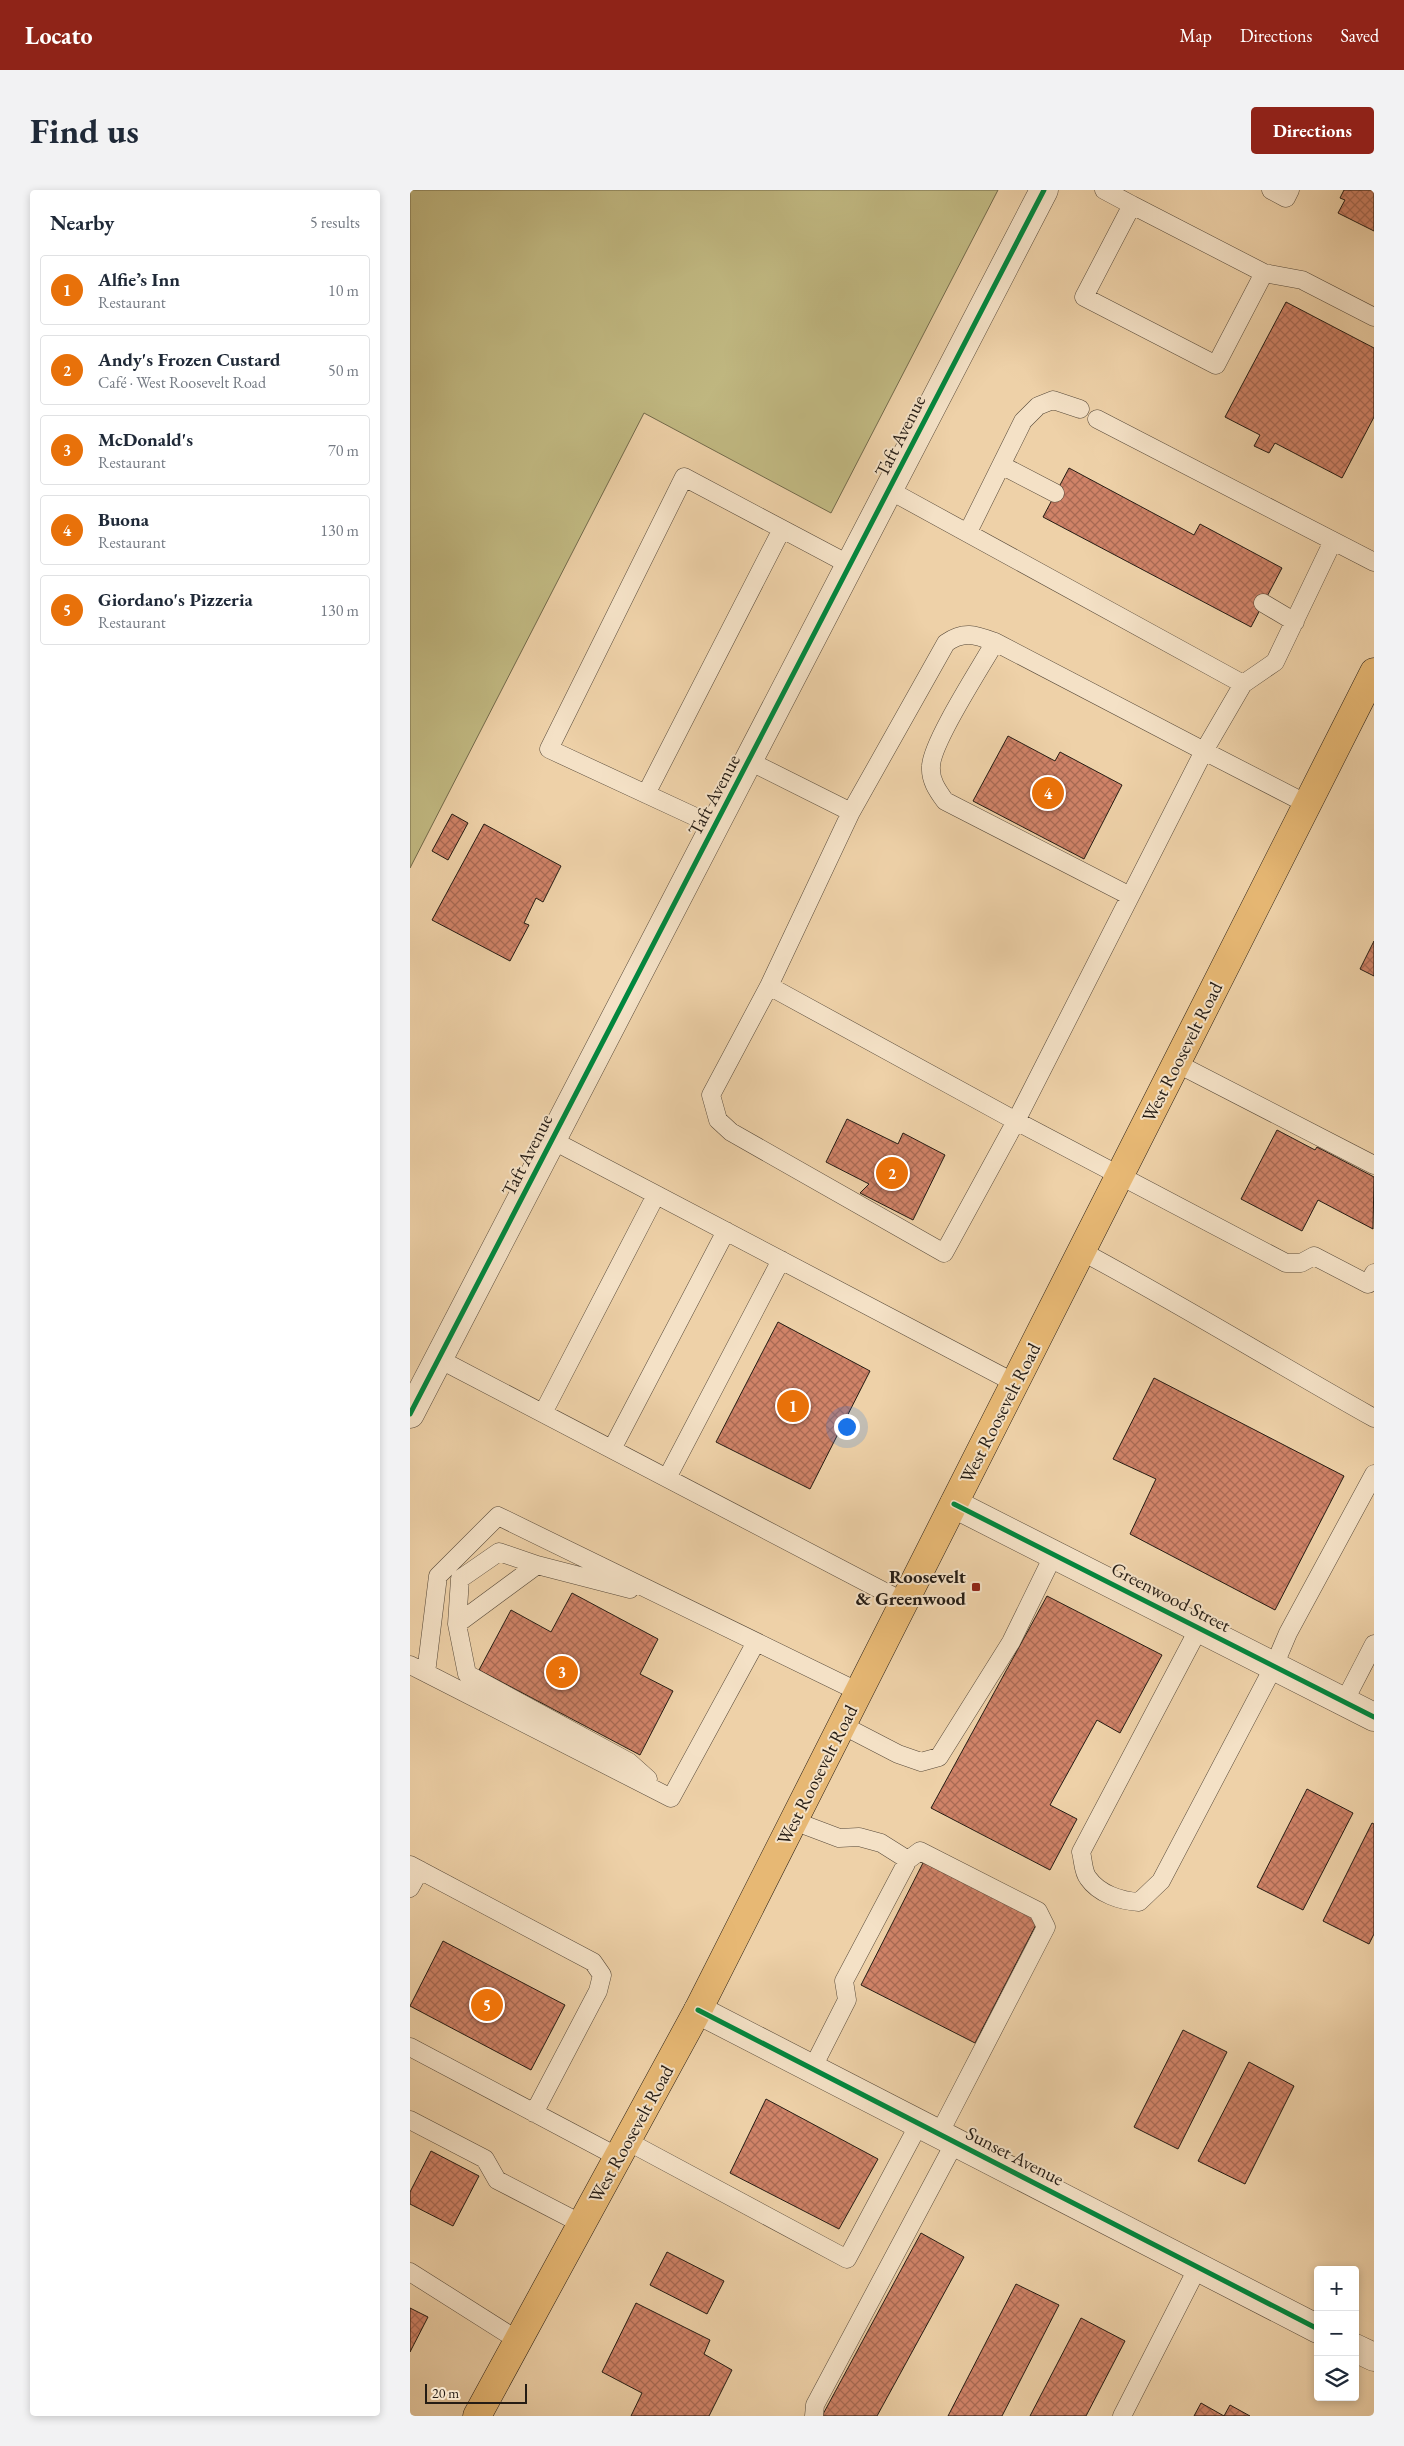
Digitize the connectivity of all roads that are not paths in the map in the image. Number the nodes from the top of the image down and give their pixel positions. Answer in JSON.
{"nodes":[{"id":1,"x":1044,"y":190,"type":"edge"},
{"id":2,"x":1104,"y":190,"type":"edge"},
{"id":3,"x":1271,"y":190,"type":"edge"},
{"id":4,"x":1290,"y":190,"type":"edge"},
{"id":5,"x":1132,"y":205,"type":"junction"},
{"id":6,"x":1264,"y":273,"type":"junction"},
{"id":7,"x":1374,"y":317,"type":"edge"},
{"id":8,"x":1080,"y":409,"type":"dead end"},
{"id":9,"x":1097,"y":419,"type":"dead end"},
{"id":10,"x":1003,"y":466,"type":"junction"},
{"id":11,"x":889,"y":490,"type":"junction"},
{"id":12,"x":1056,"y":493,"type":"dead end"},
{"id":13,"x":782,"y":529,"type":"junction"},
{"id":14,"x":968,"y":532,"type":"junction"},
{"id":15,"x":1334,"y":542,"type":"junction"},
{"id":16,"x":1374,"y":562,"type":"edge"},
{"id":17,"x":850,"y":565,"type":"junction"},
{"id":18,"x":1263,"y":603,"type":"dead end"},
{"id":19,"x":1295,"y":622,"type":"junction"},
{"id":20,"x":995,"y":642,"type":"junction"},
{"id":21,"x":1374,"y":672,"type":"edge"},
{"id":22,"x":1243,"y":684,"type":"junction"},
{"id":23,"x":1204,"y":751,"type":"junction"},
{"id":24,"x":749,"y":761,"type":"junction"},
{"id":25,"x":646,"y":794,"type":"junction"},
{"id":26,"x":1307,"y":804,"type":"junction"},
{"id":27,"x":851,"y":812,"type":"junction"},
{"id":28,"x":715,"y":826,"type":"junction"},
{"id":29,"x":1130,"y":896,"type":"junction"},
{"id":30,"x":769,"y":986,"type":"junction"},
{"id":31,"x":1176,"y":1063,"type":"junction"},
{"id":32,"x":1016,"y":1121,"type":"junction"},
{"id":33,"x":552,"y":1140,"type":"junction"},
{"id":34,"x":1374,"y":1165,"type":"edge"},
{"id":35,"x":1120,"y":1175,"type":"junction"},
{"id":36,"x":656,"y":1195,"type":"junction"},
{"id":37,"x":726,"y":1231,"type":"junction"},
{"id":38,"x":1081,"y":1251,"type":"junction"},
{"id":39,"x":781,"y":1260,"type":"junction"},
{"id":40,"x":1371,"y":1278,"type":"edge"},
{"id":41,"x":439,"y":1359,"type":"junction"},
{"id":42,"x":1015,"y":1383,"type":"junction"},
{"id":43,"x":543,"y":1413,"type":"junction"},
{"id":44,"x":410,"y":1414,"type":"edge"},
{"id":45,"x":1374,"y":1418,"type":"edge"},
{"id":46,"x":612,"y":1449,"type":"junction"},
{"id":47,"x":1374,"y":1474,"type":"edge"},
{"id":48,"x":667,"y":1478,"type":"junction"},
{"id":49,"x":954,"y":1504,"type":"junction"},
{"id":50,"x":1054,"y":1554,"type":"junction"},
{"id":51,"x":537,"y":1565,"type":"junction"},
{"id":52,"x":667,"y":1598,"type":"junction"},
{"id":53,"x":904,"y":1602,"type":"junction"},
{"id":54,"x":457,"y":1624,"type":"junction"},
{"id":55,"x":1198,"y":1628,"type":"junction"},
{"id":56,"x":756,"y":1642,"type":"junction"},
{"id":57,"x":1374,"y":1644,"type":"edge"},
{"id":58,"x":410,"y":1666,"type":"edge"},
{"id":59,"x":1274,"y":1666,"type":"junction"},
{"id":60,"x":426,"y":1673,"type":"junction"},
{"id":61,"x":859,"y":1692,"type":"junction"},
{"id":62,"x":1344,"y":1702,"type":"junction"},
{"id":63,"x":1374,"y":1717,"type":"edge"},
{"id":64,"x":842,"y":1725,"type":"junction"},
{"id":65,"x":670,"y":1798,"type":"junction"},
{"id":66,"x":794,"y":1821,"type":"junction"},
{"id":67,"x":908,"y":1860,"type":"junction"},
{"id":68,"x":415,"y":1867,"type":"edge"},
{"id":69,"x":410,"y":1888,"type":"edge"},
{"id":70,"x":698,"y":2010,"type":"junction"},
{"id":71,"x":410,"y":2047,"type":"edge"},
{"id":72,"x":812,"y":2068,"type":"junction"},
{"id":73,"x":534,"y":2113,"type":"junction"},
{"id":74,"x":410,"y":2120,"type":"edge"},
{"id":75,"x":938,"y":2133,"type":"junction"},
{"id":76,"x":622,"y":2149,"type":"junction"},
{"id":77,"x":582,"y":2224,"type":"junction"},
{"id":78,"x":1198,"y":2267,"type":"junction"},
{"id":79,"x":410,"y":2272,"type":"edge"},
{"id":80,"x":1314,"y":2326,"type":"edge"},
{"id":81,"x":519,"y":2341,"type":"junction"},
{"id":82,"x":1359,"y":2350,"type":"edge"},
{"id":83,"x":1374,"y":2358,"type":"edge"},
{"id":84,"x":814,"y":2410,"type":"edge"},
{"id":85,"x":477,"y":2416,"type":"edge"},
{"id":86,"x":1122,"y":2416,"type":"edge"}],
"edges":[{"from":1,"to":11,"type":"street","name":"Taft Avenue"},
{"from":2,"to":5,"type":"lane"},
{"from":3,"to":4,"type":"lane"},
{"from":5,"to":6,"type":"lane"},
{"from":5,"to":6,"type":"lane"},
{"from":6,"to":7,"type":"lane"},
{"from":8,"to":10,"type":"lane"},
{"from":9,"to":15,"type":"lane"},
{"from":10,"to":12,"type":"lane"},
{"from":10,"to":14,"type":"lane"},
{"from":11,"to":14,"type":"lane"},
{"from":11,"to":17,"type":"street","name":"Taft Avenue"},
{"from":13,"to":17,"type":"lane"},
{"from":13,"to":25,"type":"lane"},
{"from":13,"to":25,"type":"lane"},
{"from":14,"to":22,"type":"lane"},
{"from":15,"to":16,"type":"lane"},
{"from":15,"to":19,"type":"lane"},
{"from":17,"to":24,"type":"street","name":"Taft Avenue"},
{"from":18,"to":19,"type":"lane"},
{"from":19,"to":22,"type":"lane"},
{"from":20,"to":23,"type":"lane"},
{"from":20,"to":27,"type":"lane"},
{"from":20,"to":29,"type":"lane"},
{"from":21,"to":26,"type":"main road","name":"West Roosevelt Road"},
{"from":22,"to":23,"type":"lane"},
{"from":23,"to":26,"type":"lane"},
{"from":23,"to":29,"type":"lane"},
{"from":24,"to":27,"type":"lane"},
{"from":24,"to":28,"type":"street","name":"Taft Avenue"},
{"from":25,"to":28,"type":"lane"},
{"from":26,"to":31,"type":"main road","name":"West Roosevelt Road"},
{"from":27,"to":30,"type":"lane"},
{"from":28,"to":33,"type":"street","name":"Taft Avenue"},
{"from":29,"to":32,"type":"lane"},
{"from":30,"to":32,"type":"lane"},
{"from":30,"to":32,"type":"lane"},
{"from":31,"to":34,"type":"lane"},
{"from":31,"to":35,"type":"main road","name":"West Roosevelt Road"},
{"from":32,"to":35,"type":"lane"},
{"from":33,"to":36,"type":"lane"},
{"from":33,"to":41,"type":"street","name":"Taft Avenue"},
{"from":35,"to":38,"type":"main road","name":"West Roosevelt Road"},
{"from":35,"to":40,"type":"lane"},
{"from":36,"to":37,"type":"lane"},
{"from":36,"to":43,"type":"lane"},
{"from":37,"to":39,"type":"lane"},
{"from":37,"to":46,"type":"lane"},
{"from":38,"to":42,"type":"main road","name":"West Roosevelt Road"},
{"from":38,"to":45,"type":"lane"},
{"from":39,"to":42,"type":"lane"},
{"from":39,"to":48,"type":"lane"},
{"from":41,"to":43,"type":"lane"},
{"from":41,"to":44,"type":"street","name":"Taft Avenue"},
{"from":42,"to":49,"type":"main road","name":"West Roosevelt Road"},
{"from":43,"to":46,"type":"lane"},
{"from":46,"to":48,"type":"lane"},
{"from":47,"to":59,"type":"lane"},
{"from":48,"to":53,"type":"lane"},
{"from":49,"to":50,"type":"street","name":"Greenwood Street"},
{"from":49,"to":53,"type":"main road","name":"West Roosevelt Road"},
{"from":50,"to":55,"type":"street","name":"Greenwood Street"},
{"from":50,"to":64,"type":"lane"},
{"from":51,"to":52,"type":"lane"},
{"from":51,"to":54,"type":"lane"},
{"from":51,"to":54,"type":"lane"},
{"from":52,"to":56,"type":"lane"},
{"from":52,"to":60,"type":"lane"},
{"from":53,"to":61,"type":"main road","name":"West Roosevelt Road"},
{"from":54,"to":65,"type":"lane"},
{"from":55,"to":59,"type":"street","name":"Greenwood Street"},
{"from":55,"to":59,"type":"lane"},
{"from":56,"to":61,"type":"lane"},
{"from":56,"to":65,"type":"lane"},
{"from":57,"to":62,"type":"lane"},
{"from":58,"to":60,"type":"lane"},
{"from":59,"to":62,"type":"street","name":"Greenwood Street"},
{"from":60,"to":65,"type":"lane"},
{"from":61,"to":64,"type":"main road","name":"West Roosevelt Road"},
{"from":62,"to":63,"type":"street","name":"Greenwood Street"},
{"from":64,"to":66,"type":"main road","name":"West Roosevelt Road"},
{"from":66,"to":67,"type":"lane"},
{"from":66,"to":70,"type":"main road","name":"West Roosevelt Road"},
{"from":67,"to":72,"type":"lane"},
{"from":67,"to":75,"type":"lane"},
{"from":68,"to":69,"type":"lane"},
{"from":68,"to":73,"type":"lane"},
{"from":70,"to":72,"type":"street","name":"Sunset Avenue"},
{"from":70,"to":76,"type":"main road","name":"West Roosevelt Road"},
{"from":71,"to":73,"type":"lane"},
{"from":72,"to":75,"type":"street","name":"Sunset Avenue"},
{"from":73,"to":76,"type":"lane"},
{"from":74,"to":77,"type":"lane"},
{"from":75,"to":76,"type":"lane"},
{"from":75,"to":78,"type":"street","name":"Sunset Avenue"},
{"from":75,"to":84,"type":"lane"},
{"from":76,"to":77,"type":"main road","name":"West Roosevelt Road"},
{"from":77,"to":81,"type":"main road","name":"West Roosevelt Road"},
{"from":78,"to":80,"type":"street","name":"Sunset Avenue"},
{"from":78,"to":86,"type":"lane"},
{"from":79,"to":81,"type":"lane"},
{"from":81,"to":85,"type":"main road","name":"West Roosevelt Road"},
{"from":82,"to":83,"type":"street"}]}
